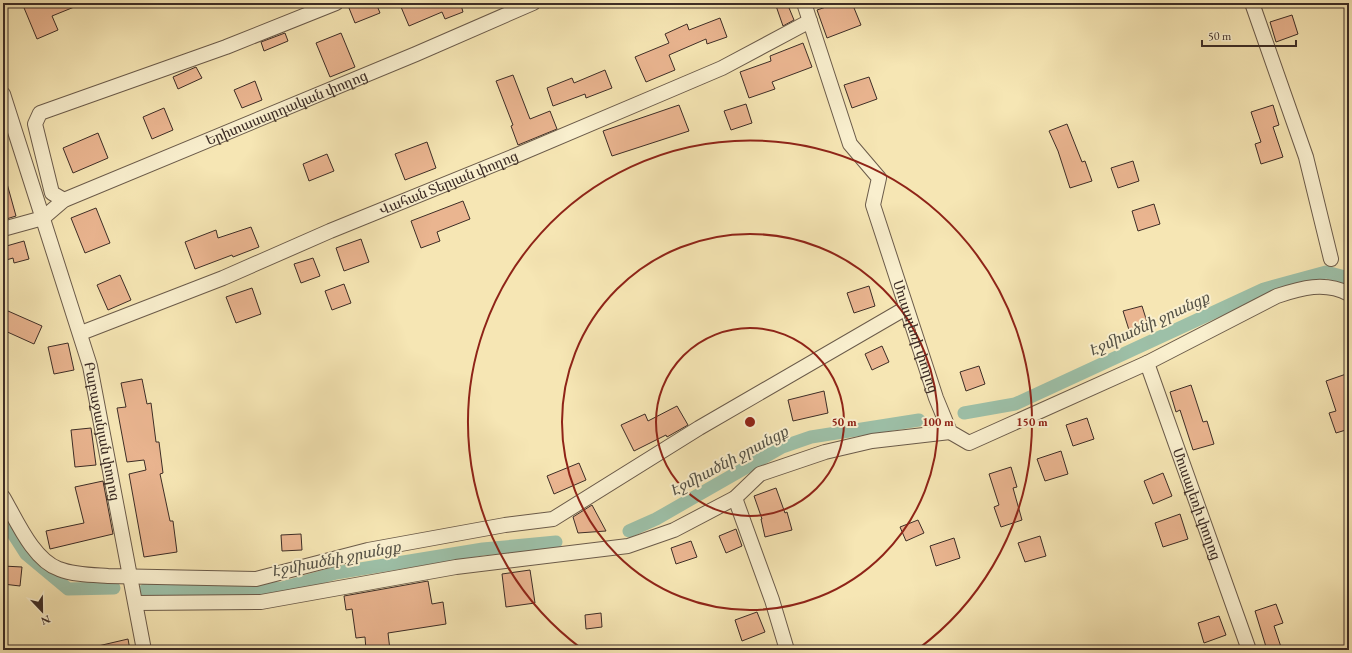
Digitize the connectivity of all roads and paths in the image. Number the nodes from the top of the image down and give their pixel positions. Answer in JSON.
{"nodes":[{"id":1,"x":336,"y":3,"type":"edge"},
{"id":2,"x":533,"y":3,"type":"edge"},
{"id":3,"x":804,"y":3,"type":"edge"},
{"id":4,"x":1252,"y":3,"type":"edge"},
{"id":5,"x":810,"y":21,"type":"junction"},
{"id":6,"x":3,"y":94,"type":"edge"},
{"id":7,"x":64,"y":200,"type":"junction"},
{"id":8,"x":43,"y":218,"type":"junction"},
{"id":9,"x":3,"y":229,"type":"edge"},
{"id":10,"x":1331,"y":259,"type":"dead end"},
{"id":11,"x":1349,"y":294,"type":"edge"},
{"id":12,"x":906,"y":308,"type":"junction"},
{"id":13,"x":81,"y":333,"type":"junction"},
{"id":14,"x":1147,"y":363,"type":"junction"},
{"id":15,"x":950,"y":432,"type":"junction"},
{"id":16,"x":3,"y":497,"type":"edge"},
{"id":17,"x":735,"y":498,"type":"junction"},
{"id":18,"x":129,"y":575,"type":"junction"},
{"id":19,"x":136,"y":603,"type":"junction"},
{"id":20,"x":144,"y":650,"type":"edge"},
{"id":21,"x":787,"y":650,"type":"edge"},
{"id":22,"x":1249,"y":650,"type":"edge"}],
"edges":[{"from":1,"to":7,"type":"street"},
{"from":2,"to":7,"type":"street","name":"Երիտասարդական փողոց"},
{"from":3,"to":5,"type":"street","name":"Մուսալեռի փողոց"},
{"from":4,"to":10,"type":"street"},
{"from":5,"to":12,"type":"street","name":"Մուսալեռի փողոց"},
{"from":5,"to":13,"type":"street","name":"Վահան Տերյան փողոց"},
{"from":6,"to":8,"type":"street","name":"Բաբաջանյան փողոց"},
{"from":7,"to":8,"type":"street","name":"Երիտասարդական փողոց"},
{"from":8,"to":9,"type":"street"},
{"from":8,"to":13,"type":"street","name":"Բաբաջանյան փողոց"},
{"from":11,"to":14,"type":"street"},
{"from":12,"to":15,"type":"street","name":"Մուսալեռի փողոց"},
{"from":12,"to":18,"type":"street"},
{"from":13,"to":18,"type":"street","name":"Բաբաջանյան փողոց"},
{"from":14,"to":15,"type":"street"},
{"from":14,"to":22,"type":"street","name":"Մուսալեռի փողոց"},
{"from":15,"to":17,"type":"street"},
{"from":16,"to":18,"type":"street"},
{"from":17,"to":19,"type":"street"},
{"from":17,"to":21,"type":"street"},
{"from":18,"to":19,"type":"street","name":"Բաբաջանյան փողոց"},
{"from":19,"to":20,"type":"street","name":"Բաբաջանյան փողոց"}]}
